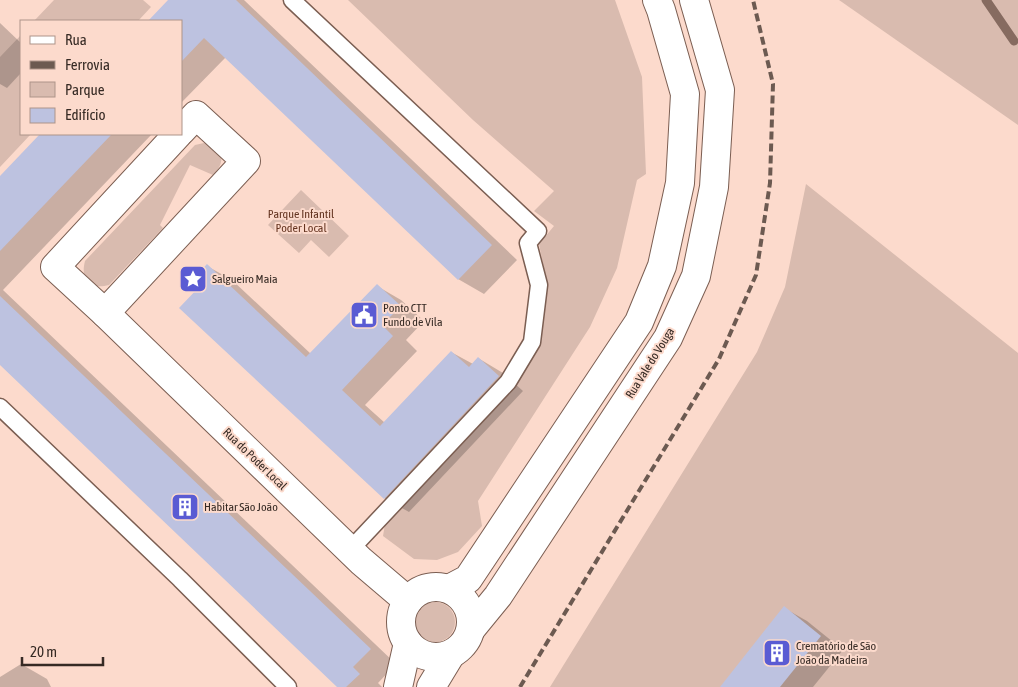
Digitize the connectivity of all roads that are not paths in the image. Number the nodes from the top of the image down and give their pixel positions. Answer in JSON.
{"nodes":[{"id":1,"x":292,"y":0,"type":"edge"},
{"id":2,"x":656,"y":0,"type":"edge"},
{"id":3,"x":694,"y":0,"type":"edge"},
{"id":4,"x":182,"y":130,"type":"edge"},
{"id":5,"x":177,"y":135,"type":"edge"},
{"id":6,"x":105,"y":314,"type":"junction"},
{"id":7,"x":0,"y":406,"type":"edge"},
{"id":8,"x":350,"y":550,"type":"junction"},
{"id":9,"x":449,"y":589,"type":"junction"},
{"id":10,"x":408,"y":601,"type":"junction"},
{"id":11,"x":471,"y":629,"type":"junction"},
{"id":12,"x":408,"y":643,"type":"junction"},
{"id":13,"x":452,"y":654,"type":"junction"},
{"id":14,"x":288,"y":687,"type":"edge"},
{"id":15,"x":398,"y":687,"type":"edge"},
{"id":16,"x":431,"y":687,"type":"edge"}],
"edges":[{"from":1,"to":8,"type":"lane"},
{"from":2,"to":9,"type":"street"},
{"from":3,"to":11,"type":"street","name":"Rua Vale do Vouga"},
{"from":4,"to":6,"type":"street"},
{"from":5,"to":6,"type":"street","name":"Rua do Poder Local"},
{"from":6,"to":8,"type":"street","name":"Rua do Poder Local"},
{"from":7,"to":14,"type":"lane"},
{"from":8,"to":10,"type":"street","name":"Rua do Poder Local"},
{"from":9,"to":10,"type":"street"},
{"from":9,"to":11,"type":"street"},
{"from":10,"to":12,"type":"street"},
{"from":11,"to":13,"type":"street","name":"Rua Vale do Vouga"},
{"from":12,"to":13,"type":"street"},
{"from":12,"to":15,"type":"street"},
{"from":13,"to":16,"type":"street","name":"Rua Vale do Vouga"}]}
